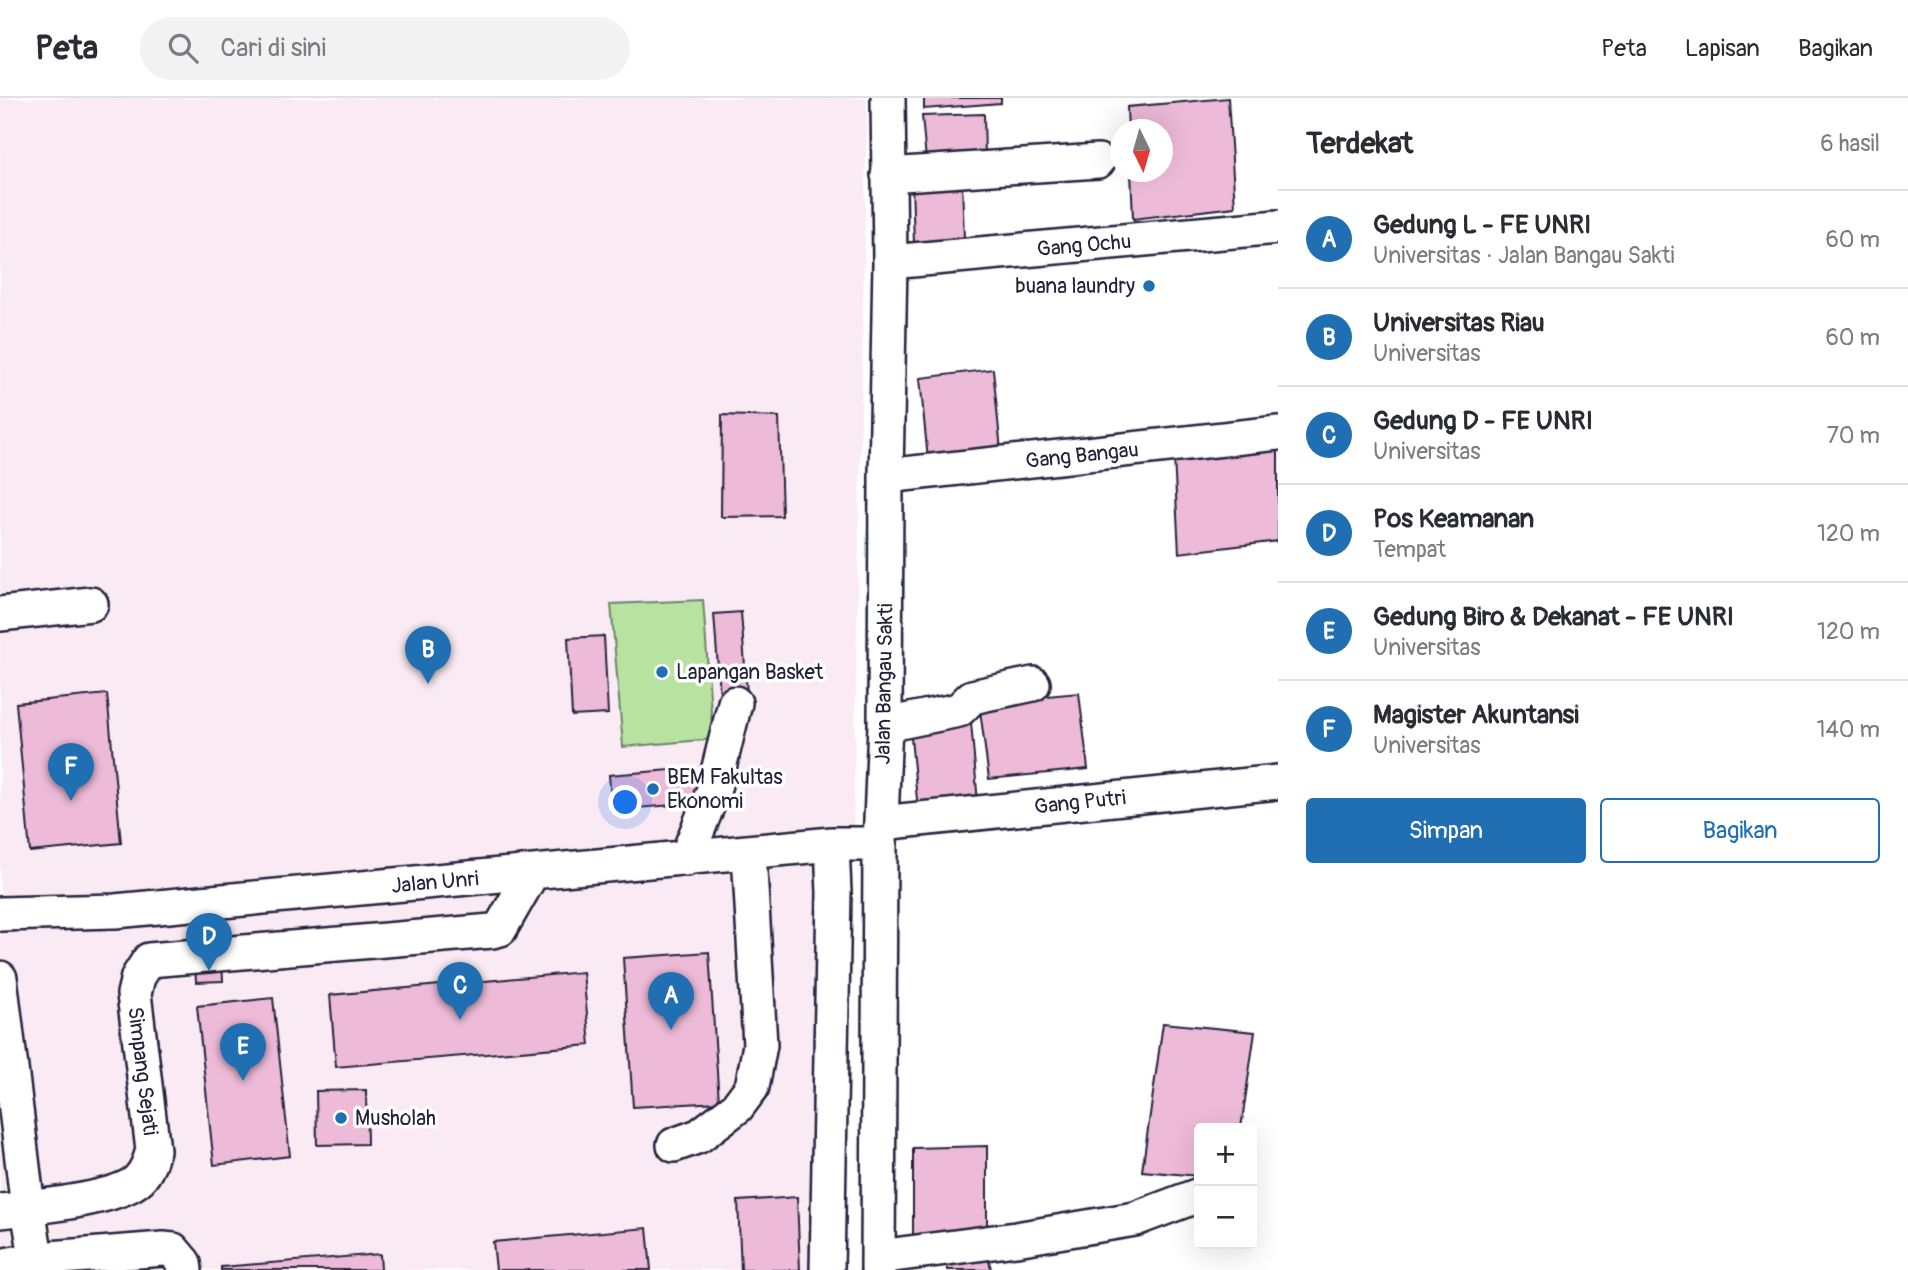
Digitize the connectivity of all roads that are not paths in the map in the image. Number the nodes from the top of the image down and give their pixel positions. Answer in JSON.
{"nodes":[{"id":1,"x":888,"y":98,"type":"edge"},
{"id":2,"x":1098,"y":161,"type":"dead end"},
{"id":3,"x":888,"y":175,"type":"junction"},
{"id":4,"x":1278,"y":227,"type":"edge"},
{"id":5,"x":890,"y":262,"type":"junction"},
{"id":6,"x":1278,"y":433,"type":"edge"},
{"id":7,"x":886,"y":476,"type":"junction"},
{"id":8,"x":91,"y":604,"type":"dead end"},
{"id":9,"x":0,"y":614,"type":"edge"},
{"id":10,"x":1033,"y":684,"type":"dead end"},
{"id":11,"x":735,"y":703,"type":"dead end"},
{"id":12,"x":885,"y":726,"type":"junction"},
{"id":13,"x":1278,"y":782,"type":"edge"},
{"id":14,"x":877,"y":837,"type":"junction"},
{"id":15,"x":832,"y":844,"type":"junction"},
{"id":16,"x":749,"y":853,"type":"junction"},
{"id":17,"x":686,"y":859,"type":"junction"},
{"id":18,"x":532,"y":873,"type":"junction"},
{"id":19,"x":0,"y":914,"type":"edge"},
{"id":20,"x":0,"y":978,"type":"edge"},
{"id":21,"x":674,"y":1145,"type":"dead end"},
{"id":22,"x":1194,"y":1197,"type":"edge"},
{"id":23,"x":14,"y":1209,"type":"edge"},
{"id":24,"x":878,"y":1263,"type":"edge"},
{"id":25,"x":37,"y":1264,"type":"edge"},
{"id":26,"x":0,"y":1266,"type":"edge"},
{"id":27,"x":185,"y":1270,"type":"edge"},
{"id":28,"x":827,"y":1270,"type":"edge"}],
"edges":[{"from":1,"to":3,"type":"street","name":"Jalan Bangau Sakti"},
{"from":2,"to":3,"type":"street"},
{"from":3,"to":5,"type":"street","name":"Jalan Bangau Sakti"},
{"from":4,"to":5,"type":"street","name":"Gang Ochu"},
{"from":5,"to":7,"type":"street","name":"Jalan Bangau Sakti"},
{"from":6,"to":7,"type":"street","name":"Gang Bangau"},
{"from":7,"to":12,"type":"street","name":"Jalan Bangau Sakti"},
{"from":8,"to":9,"type":"street"},
{"from":10,"to":12,"type":"street"},
{"from":11,"to":17,"type":"street"},
{"from":12,"to":14,"type":"street","name":"Jalan Bangau Sakti"},
{"from":13,"to":14,"type":"street","name":"Gang Putri"},
{"from":14,"to":15,"type":"street","name":"Jalan Unri"},
{"from":14,"to":24,"type":"street","name":"Jalan Bangau Sakti"},
{"from":15,"to":16,"type":"street","name":"Jalan Unri"},
{"from":15,"to":28,"type":"street"},
{"from":16,"to":17,"type":"street","name":"Jalan Unri"},
{"from":16,"to":21,"type":"street"},
{"from":17,"to":18,"type":"street","name":"Jalan Unri"},
{"from":18,"to":19,"type":"street","name":"Jalan Unri"},
{"from":18,"to":23,"type":"street","name":"Simpang Sejati"},
{"from":20,"to":23,"type":"street"},
{"from":22,"to":24,"type":"street"},
{"from":23,"to":25,"type":"street"},
{"from":25,"to":26,"type":"street"},
{"from":25,"to":27,"type":"street"}]}
